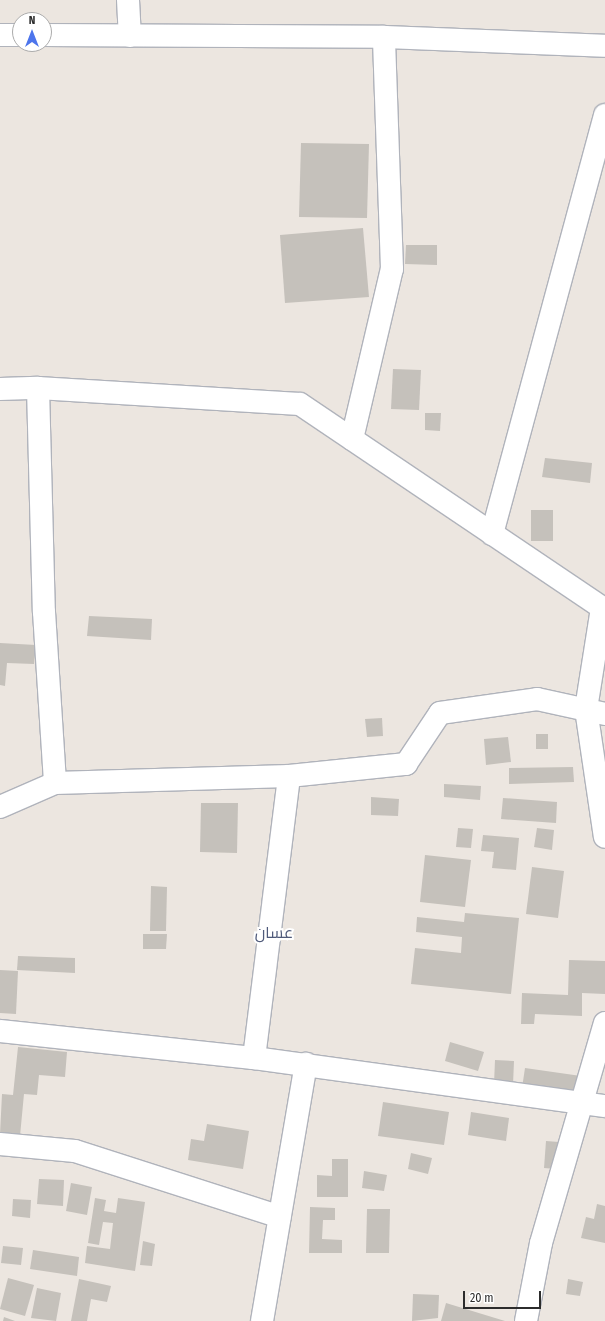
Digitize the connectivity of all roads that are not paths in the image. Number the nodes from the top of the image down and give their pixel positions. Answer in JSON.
{"nodes":[{"id":1,"x":128,"y":0,"type":"edge"},
{"id":2,"x":0,"y":35,"type":"edge"},
{"id":3,"x":12,"y":35,"type":"edge"},
{"id":4,"x":52,"y":36,"type":"edge"},
{"id":5,"x":130,"y":36,"type":"junction"},
{"id":6,"x":384,"y":37,"type":"junction"},
{"id":7,"x":605,"y":46,"type":"edge"},
{"id":8,"x":605,"y":115,"type":"edge"},
{"id":9,"x":38,"y":388,"type":"junction"},
{"id":10,"x":0,"y":389,"type":"edge"},
{"id":11,"x":352,"y":439,"type":"junction"},
{"id":12,"x":492,"y":534,"type":"junction"},
{"id":13,"x":603,"y":618,"type":"edge"},
{"id":14,"x":595,"y":712,"type":"edge"},
{"id":15,"x":289,"y":776,"type":"junction"},
{"id":16,"x":55,"y":783,"type":"junction"},
{"id":17,"x":0,"y":807,"type":"edge"},
{"id":18,"x":605,"y":837,"type":"edge"},
{"id":19,"x":605,"y":1023,"type":"edge"},
{"id":20,"x":0,"y":1031,"type":"edge"},
{"id":21,"x":254,"y":1058,"type":"junction"},
{"id":22,"x":306,"y":1064,"type":"junction"},
{"id":23,"x":583,"y":1102,"type":"junction"},
{"id":24,"x":605,"y":1106,"type":"edge"},
{"id":25,"x":0,"y":1144,"type":"edge"},
{"id":26,"x":280,"y":1217,"type":"junction"},
{"id":27,"x":262,"y":1321,"type":"edge"},
{"id":28,"x":526,"y":1321,"type":"edge"}],
"edges":[{"from":1,"to":5,"type":"street"},
{"from":2,"to":3,"type":"street"},
{"from":4,"to":5,"type":"street"},
{"from":5,"to":6,"type":"street"},
{"from":6,"to":7,"type":"street"},
{"from":6,"to":11,"type":"street"},
{"from":8,"to":12,"type":"street"},
{"from":9,"to":10,"type":"street"},
{"from":9,"to":11,"type":"street"},
{"from":9,"to":16,"type":"street"},
{"from":11,"to":12,"type":"street"},
{"from":12,"to":13,"type":"street"},
{"from":13,"to":14,"type":"street"},
{"from":14,"to":15,"type":"street"},
{"from":14,"to":18,"type":"street"},
{"from":15,"to":16,"type":"street"},
{"from":15,"to":21,"type":"street"},
{"from":16,"to":17,"type":"street"},
{"from":19,"to":23,"type":"street"},
{"from":20,"to":21,"type":"street"},
{"from":21,"to":22,"type":"street"},
{"from":22,"to":23,"type":"street"},
{"from":22,"to":26,"type":"street"},
{"from":23,"to":24,"type":"street"},
{"from":23,"to":28,"type":"street"},
{"from":25,"to":26,"type":"street"},
{"from":26,"to":27,"type":"street"}]}
